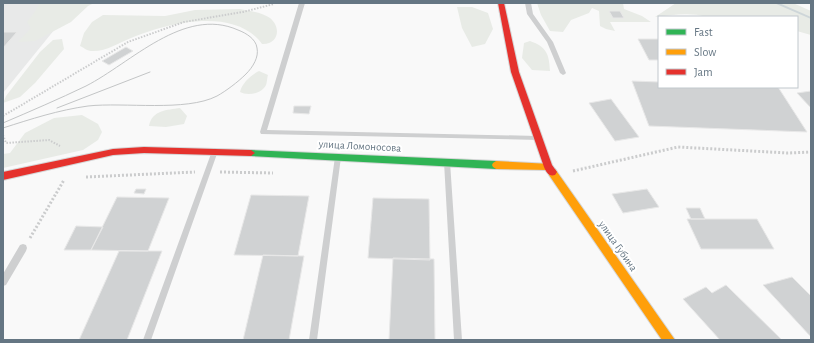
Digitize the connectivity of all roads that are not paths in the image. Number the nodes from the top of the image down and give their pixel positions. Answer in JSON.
{"nodes":[{"id":1,"x":302,"y":3,"type":"edge"},
{"id":2,"x":501,"y":3,"type":"edge"},
{"id":3,"x":528,"y":3,"type":"edge"},
{"id":4,"x":563,"y":73,"type":"dead end"},
{"id":5,"x":537,"y":138,"type":"junction"},
{"id":6,"x":215,"y":151,"type":"junction"},
{"id":7,"x":338,"y":157,"type":"junction"},
{"id":8,"x":447,"y":162,"type":"junction"},
{"id":9,"x":548,"y":167,"type":"junction"},
{"id":10,"x":3,"y":176,"type":"edge"},
{"id":11,"x":23,"y":248,"type":"road end"},
{"id":12,"x":3,"y":282,"type":"edge"},
{"id":13,"x":147,"y":340,"type":"edge"},
{"id":14,"x":313,"y":340,"type":"edge"},
{"id":15,"x":458,"y":340,"type":"edge"},
{"id":16,"x":669,"y":340,"type":"edge"}],
"edges":[{"from":1,"to":5,"type":"lane"},
{"from":2,"to":5,"type":"street"},
{"from":3,"to":4,"type":"lane"},
{"from":5,"to":9,"type":"street"},
{"from":6,"to":7,"type":"street","name":"улица Ломоносова"},
{"from":6,"to":10,"type":"street","name":"улица Ломоносова"},
{"from":6,"to":13,"type":"lane"},
{"from":7,"to":8,"type":"street","name":"улица Ломоносова"},
{"from":7,"to":14,"type":"lane"},
{"from":8,"to":9,"type":"street","name":"улица Ломоносова"},
{"from":8,"to":15,"type":"lane"},
{"from":9,"to":16,"type":"street","name":"улица Губина"},
{"from":11,"to":12,"type":"lane"}]}
